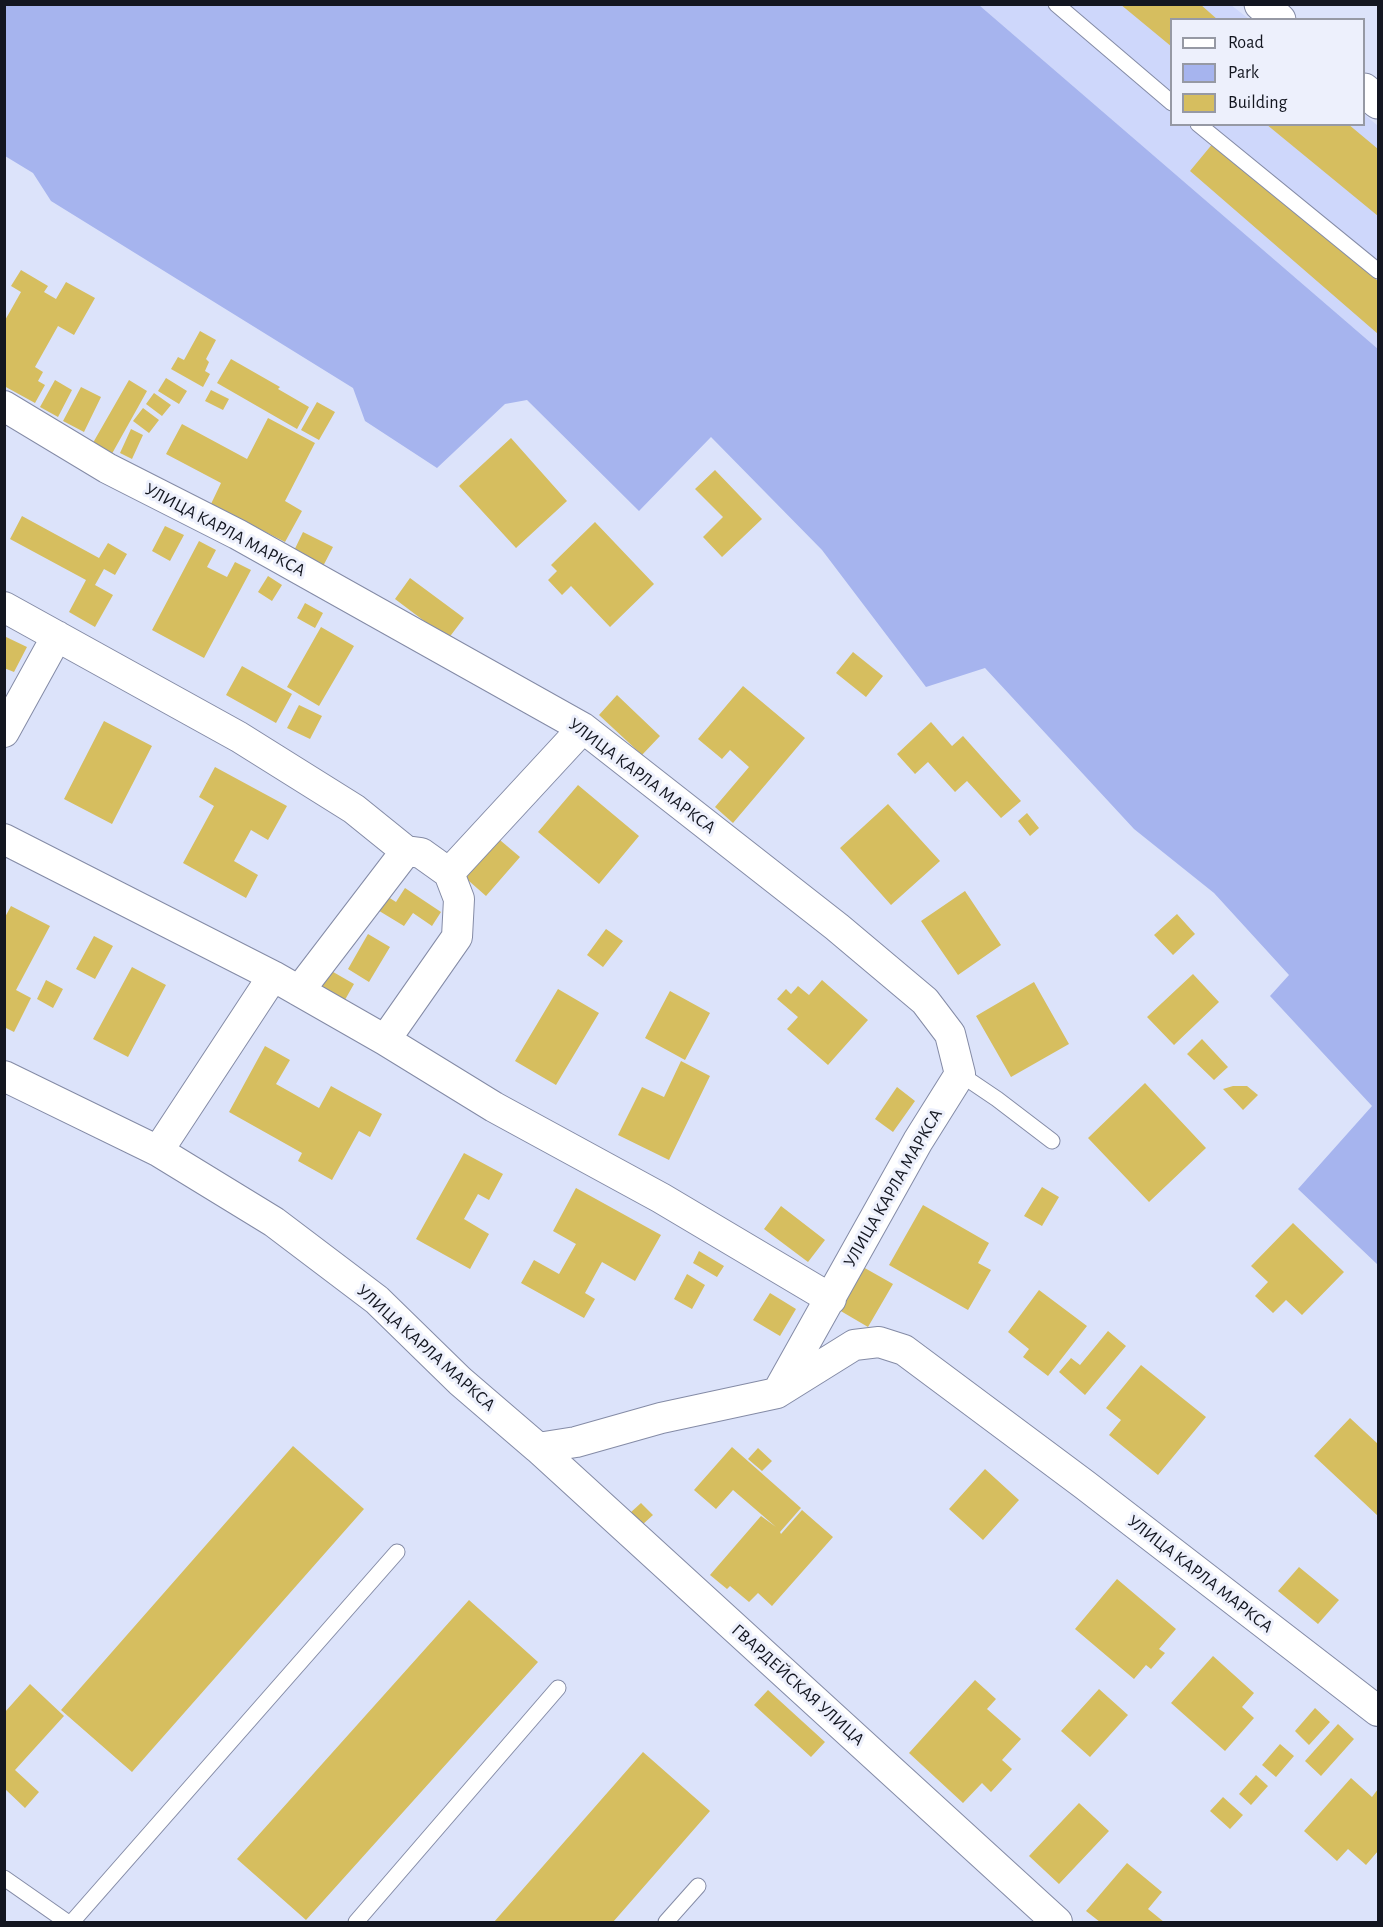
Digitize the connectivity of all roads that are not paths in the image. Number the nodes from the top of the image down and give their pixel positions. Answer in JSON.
{"nodes":[{"id":1,"x":1056,"y":4,"type":"edge"},
{"id":2,"x":1261,"y":4,"type":"edge"},
{"id":3,"x":1277,"y":18,"type":"edge"},
{"id":4,"x":1365,"y":91,"type":"edge"},
{"id":5,"x":1170,"y":101,"type":"edge"},
{"id":6,"x":1378,"y":102,"type":"edge"},
{"id":7,"x":1200,"y":126,"type":"edge"},
{"id":8,"x":1378,"y":271,"type":"edge"},
{"id":9,"x":4,"y":406,"type":"edge"},
{"id":10,"x":4,"y":607,"type":"edge"},
{"id":11,"x":57,"y":636,"type":"junction"},
{"id":12,"x":583,"y":728,"type":"junction"},
{"id":13,"x":4,"y":732,"type":"edge"},
{"id":14,"x":4,"y":839,"type":"edge"},
{"id":15,"x":406,"y":851,"type":"junction"},
{"id":16,"x":449,"y":873,"type":"junction"},
{"id":17,"x":273,"y":976,"type":"junction"},
{"id":18,"x":299,"y":991,"type":"junction"},
{"id":19,"x":385,"y":1040,"type":"junction"},
{"id":20,"x":960,"y":1074,"type":"junction"},
{"id":21,"x":4,"y":1076,"type":"edge"},
{"id":22,"x":1052,"y":1142,"type":"dead end"},
{"id":23,"x":158,"y":1151,"type":"junction"},
{"id":24,"x":831,"y":1299,"type":"junction"},
{"id":25,"x":777,"y":1393,"type":"junction"},
{"id":26,"x":538,"y":1448,"type":"junction"},
{"id":27,"x":397,"y":1552,"type":"dead end"},
{"id":28,"x":558,"y":1688,"type":"dead end"},
{"id":29,"x":1378,"y":1711,"type":"edge"},
{"id":30,"x":4,"y":1878,"type":"edge"},
{"id":31,"x":698,"y":1886,"type":"dead end"},
{"id":32,"x":67,"y":1923,"type":"edge"},
{"id":33,"x":72,"y":1923,"type":"edge"},
{"id":34,"x":356,"y":1923,"type":"edge"},
{"id":35,"x":666,"y":1923,"type":"edge"},
{"id":36,"x":1057,"y":1923,"type":"edge"}],
"edges":[{"from":1,"to":5,"type":"lane"},
{"from":2,"to":3,"type":"street"},
{"from":4,"to":6,"type":"street"},
{"from":7,"to":8,"type":"lane"},
{"from":9,"to":12,"type":"street","name":"УЛИЦА КАРЛА МАРКСА"},
{"from":10,"to":11,"type":"street"},
{"from":11,"to":13,"type":"street"},
{"from":11,"to":15,"type":"street"},
{"from":12,"to":16,"type":"street"},
{"from":12,"to":20,"type":"street","name":"УЛИЦА КАРЛА МАРКСА"},
{"from":14,"to":17,"type":"street"},
{"from":15,"to":16,"type":"street"},
{"from":15,"to":18,"type":"street"},
{"from":16,"to":19,"type":"street"},
{"from":17,"to":18,"type":"street"},
{"from":17,"to":23,"type":"street"},
{"from":18,"to":19,"type":"street"},
{"from":19,"to":24,"type":"street"},
{"from":20,"to":22,"type":"lane"},
{"from":20,"to":24,"type":"street","name":"УЛИЦА КАРЛА МАРКСА"},
{"from":21,"to":23,"type":"street","name":"УЛИЦА КАРЛА МАРКСА"},
{"from":23,"to":26,"type":"street","name":"УЛИЦА КАРЛА МАРКСА"},
{"from":24,"to":25,"type":"street","name":"УЛИЦА КАРЛА МАРКСА"},
{"from":25,"to":26,"type":"street","name":"УЛИЦА КАРЛА МАРКСА"},
{"from":25,"to":29,"type":"street","name":"УЛИЦА КАРЛА МАРКСА"},
{"from":26,"to":36,"type":"street","name":"ГВАРДЕЙСКАЯ УЛИЦА"},
{"from":27,"to":33,"type":"lane"},
{"from":28,"to":34,"type":"lane"},
{"from":30,"to":32,"type":"lane"},
{"from":31,"to":35,"type":"lane"}]}
